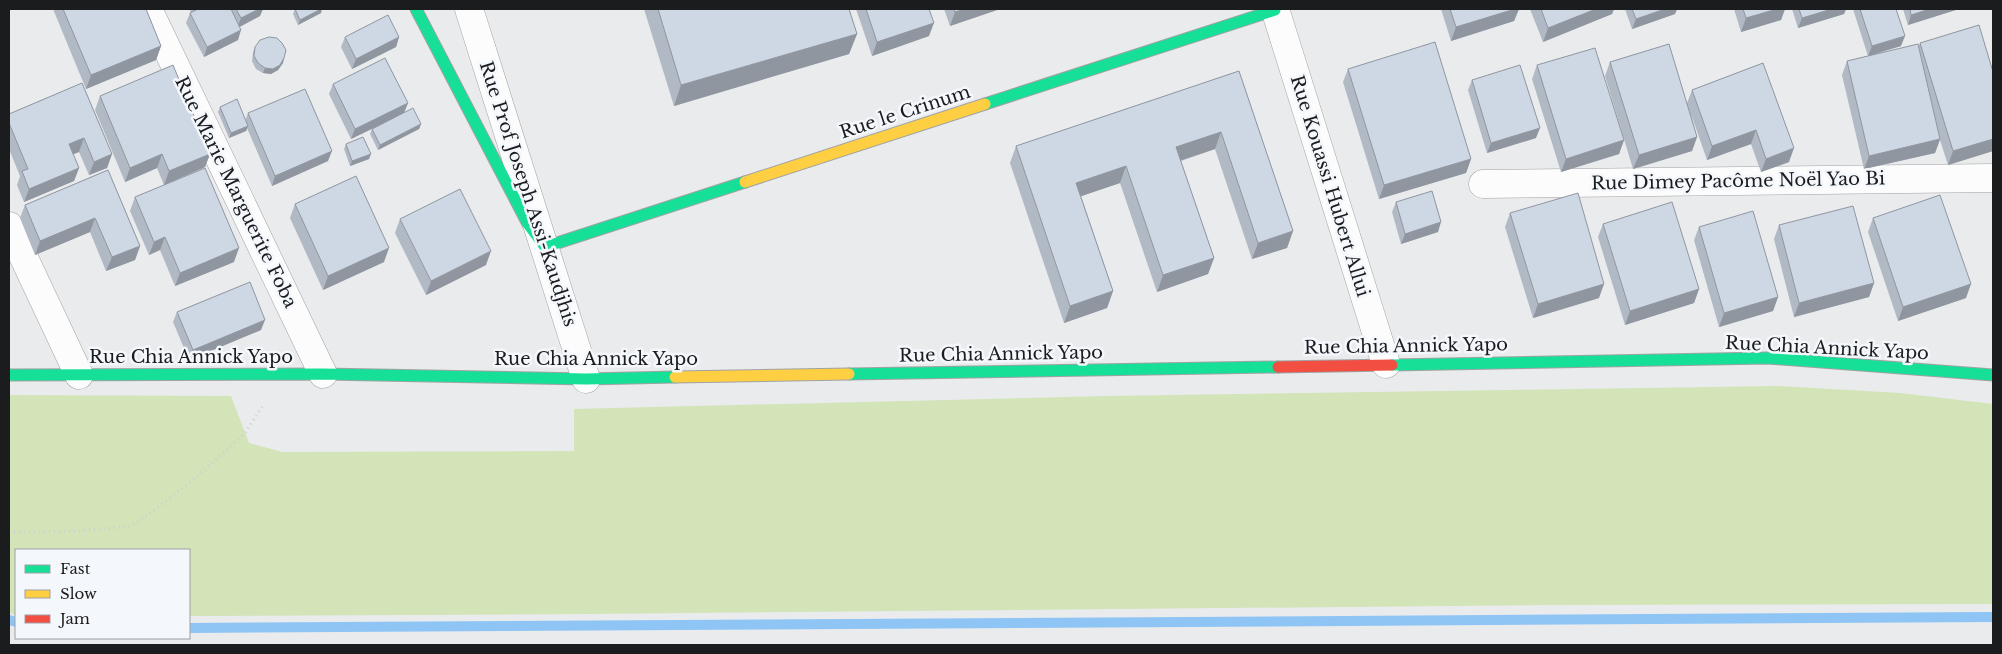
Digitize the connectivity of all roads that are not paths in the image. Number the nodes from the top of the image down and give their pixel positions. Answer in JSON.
{"nodes":[{"id":1,"x":148,"y":9,"type":"edge"},
{"id":2,"x":416,"y":9,"type":"edge"},
{"id":3,"x":469,"y":9,"type":"edge"},
{"id":4,"x":1275,"y":9,"type":"edge"},
{"id":5,"x":1993,"y":178,"type":"edge"},
{"id":6,"x":1483,"y":184,"type":"dead end"},
{"id":7,"x":9,"y":226,"type":"edge"},
{"id":8,"x":545,"y":247,"type":"junction"},
{"id":9,"x":1386,"y":364,"type":"junction"},
{"id":10,"x":324,"y":374,"type":"junction"},
{"id":11,"x":9,"y":375,"type":"edge"},
{"id":12,"x":79,"y":375,"type":"junction"},
{"id":13,"x":1993,"y":375,"type":"edge"},
{"id":14,"x":586,"y":379,"type":"junction"}],
"edges":[{"from":1,"to":10,"type":"street","name":"Rue Marie Marguerite Foba"},
{"from":2,"to":8,"type":"street"},
{"from":3,"to":8,"type":"street","name":"Rue Prof Joseph Assi-Kaudjhis"},
{"from":4,"to":8,"type":"street","name":"Rue le Crinum"},
{"from":4,"to":9,"type":"street","name":"Rue Kouassi Hubert Allui"},
{"from":5,"to":6,"type":"street","name":"Rue Dimey Pacôme Noël Yao Bi"},
{"from":7,"to":12,"type":"street"},
{"from":8,"to":14,"type":"street","name":"Rue Prof Joseph Assi-Kaudjhis"},
{"from":9,"to":13,"type":"street","name":"Rue Chia Annick Yapo"},
{"from":9,"to":14,"type":"street","name":"Rue Chia Annick Yapo"},
{"from":10,"to":12,"type":"street","name":"Rue Chia Annick Yapo"},
{"from":10,"to":14,"type":"street","name":"Rue Chia Annick Yapo"},
{"from":11,"to":12,"type":"street","name":"Rue Chia Annick Yapo"}]}
